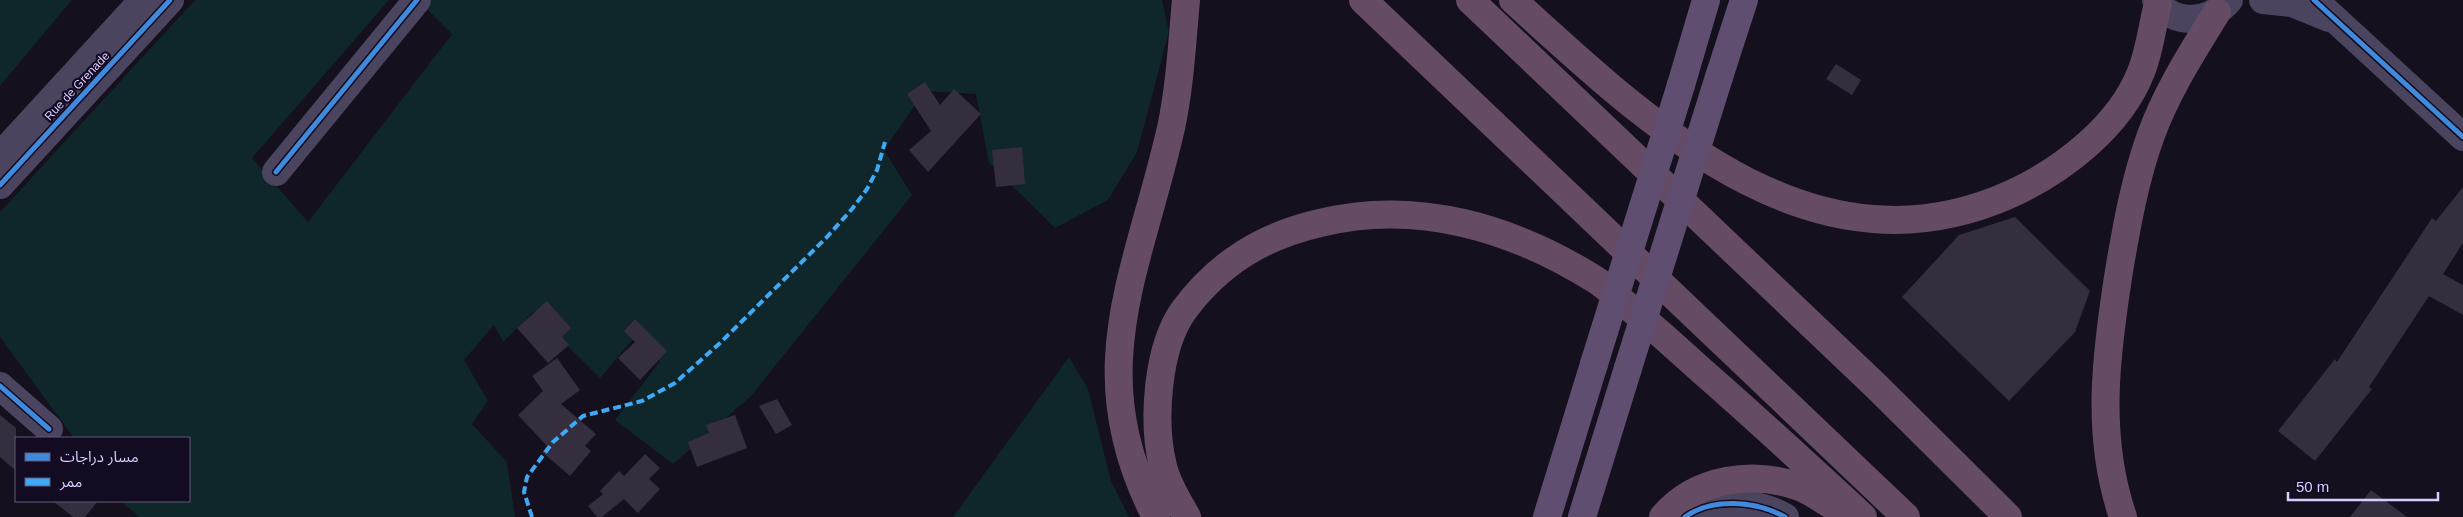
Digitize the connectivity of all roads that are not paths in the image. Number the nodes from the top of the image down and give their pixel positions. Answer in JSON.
{"nodes":[{"id":1,"x":143,"y":0,"type":"edge"},
{"id":2,"x":170,"y":0,"type":"edge"},
{"id":3,"x":417,"y":0,"type":"edge"},
{"id":4,"x":1186,"y":0,"type":"edge"},
{"id":5,"x":1363,"y":0,"type":"edge"},
{"id":6,"x":1470,"y":0,"type":"edge"},
{"id":7,"x":1513,"y":0,"type":"edge"},
{"id":8,"x":1706,"y":0,"type":"edge"},
{"id":9,"x":1744,"y":0,"type":"edge"},
{"id":10,"x":2263,"y":0,"type":"edge"},
{"id":11,"x":2314,"y":0,"type":"edge"},
{"id":12,"x":2157,"y":2,"type":"edge"},
{"id":13,"x":2223,"y":6,"type":"edge"},
{"id":14,"x":2336,"y":20,"type":"junction"},
{"id":15,"x":2463,"y":137,"type":"edge"},
{"id":16,"x":0,"y":156,"type":"edge"},
{"id":17,"x":276,"y":172,"type":"dead end"},
{"id":18,"x":0,"y":185,"type":"edge"},
{"id":19,"x":0,"y":386,"type":"edge"},
{"id":20,"x":49,"y":429,"type":"dead end"},
{"id":21,"x":1156,"y":517,"type":"edge"},
{"id":22,"x":1187,"y":517,"type":"edge"},
{"id":23,"x":1547,"y":517,"type":"edge"},
{"id":24,"x":1582,"y":517,"type":"edge"},
{"id":25,"x":1662,"y":517,"type":"edge"},
{"id":26,"x":1685,"y":517,"type":"edge"},
{"id":27,"x":1785,"y":517,"type":"edge"},
{"id":28,"x":1852,"y":517,"type":"edge"},
{"id":29,"x":1863,"y":517,"type":"edge"},
{"id":30,"x":1906,"y":517,"type":"edge"},
{"id":31,"x":2008,"y":517,"type":"edge"},
{"id":32,"x":2123,"y":517,"type":"edge"}],
"edges":[{"from":1,"to":16,"type":"street","name":"Rue de Grenade"},
{"from":2,"to":18,"type":"street","name":"Rue de Grenade"},
{"from":3,"to":17,"type":"street"},
{"from":4,"to":21,"type":"highway"},
{"from":5,"to":30,"type":"highway"},
{"from":6,"to":31,"type":"highway"},
{"from":7,"to":12,"type":"highway"},
{"from":8,"to":23,"type":"main road","bridge":true},
{"from":9,"to":24,"type":"main road","bridge":true},
{"from":10,"to":14,"type":"street"},
{"from":11,"to":14,"type":"street"},
{"from":12,"to":13,"type":"street"},
{"from":13,"to":32,"type":"highway"},
{"from":14,"to":15,"type":"street"},
{"from":19,"to":20,"type":"street"},
{"from":22,"to":29,"type":"highway"},
{"from":25,"to":28,"type":"highway"},
{"from":26,"to":27,"type":"street"}]}
